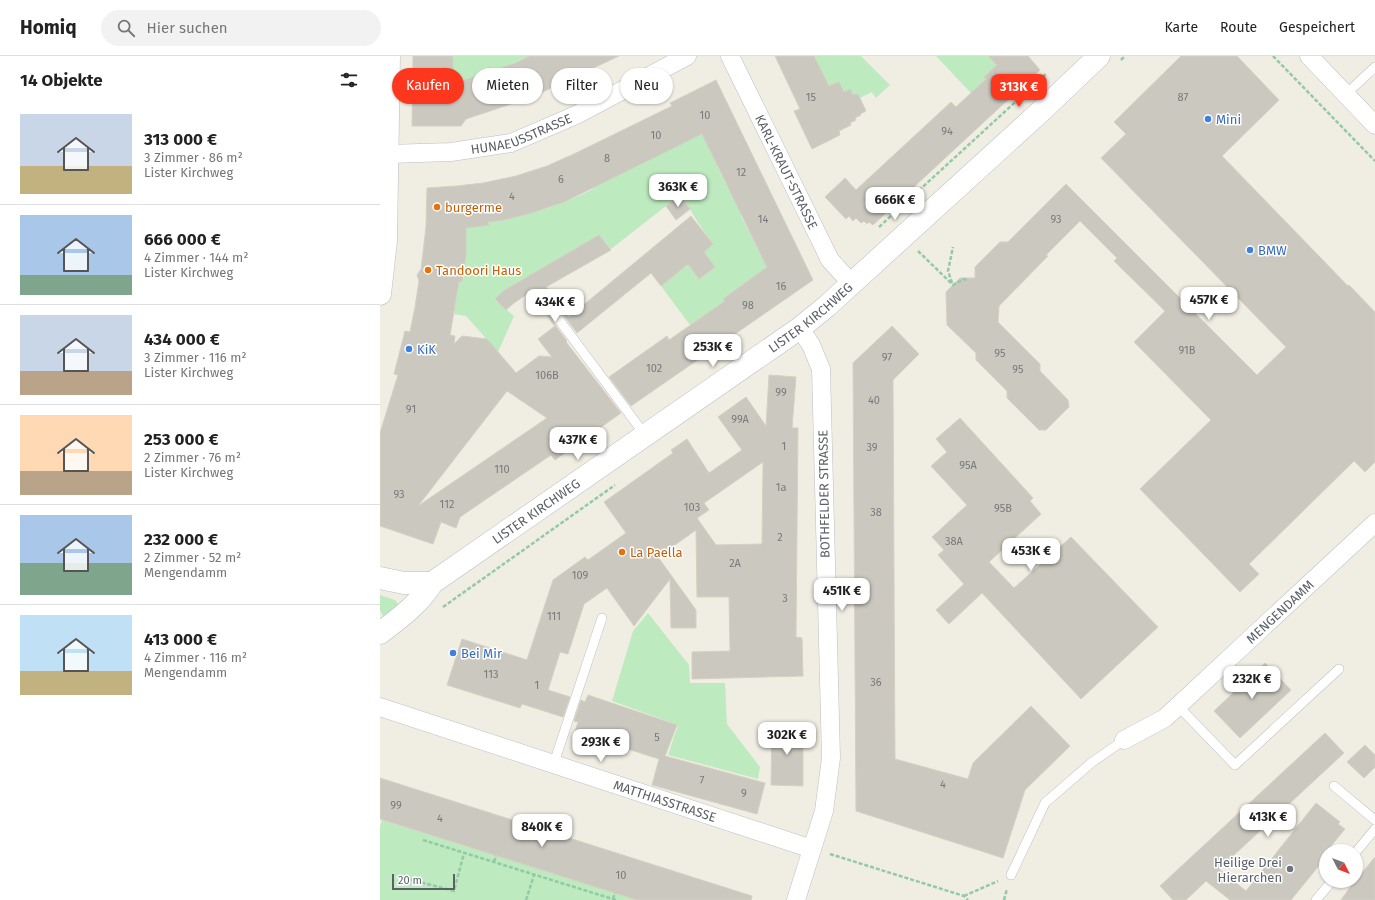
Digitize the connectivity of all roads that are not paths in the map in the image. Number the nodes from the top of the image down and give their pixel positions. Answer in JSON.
{"nodes":[{"id":1,"x":389,"y":56,"type":"edge"},
{"id":2,"x":687,"y":56,"type":"edge"},
{"id":3,"x":730,"y":56,"type":"edge"},
{"id":4,"x":1100,"y":56,"type":"edge"},
{"id":5,"x":1309,"y":56,"type":"edge"},
{"id":6,"x":1375,"y":67,"type":"edge"},
{"id":7,"x":1346,"y":94,"type":"junction"},
{"id":8,"x":1375,"y":125,"type":"edge"},
{"id":9,"x":388,"y":154,"type":"junction"},
{"id":10,"x":851,"y":283,"type":"junction"},
{"id":11,"x":380,"y":294,"type":"edge"},
{"id":12,"x":551,"y":309,"type":"dead end"},
{"id":13,"x":800,"y":328,"type":"junction"},
{"id":14,"x":645,"y":435,"type":"junction"},
{"id":15,"x":1375,"y":523,"type":"edge"},
{"id":16,"x":380,"y":578,"type":"edge"},
{"id":17,"x":432,"y":583,"type":"junction"},
{"id":18,"x":602,"y":618,"type":"dead end"},
{"id":19,"x":380,"y":633,"type":"edge"},
{"id":20,"x":1339,"y":669,"type":"dead end"},
{"id":21,"x":1178,"y":706,"type":"junction"},
{"id":22,"x":380,"y":708,"type":"edge"},
{"id":23,"x":1124,"y":740,"type":"joint"},
{"id":24,"x":554,"y":763,"type":"junction"},
{"id":25,"x":1334,"y":786,"type":"dead end"},
{"id":26,"x":1375,"y":820,"type":"edge"},
{"id":27,"x":1375,"y":829,"type":"edge"},
{"id":28,"x":1363,"y":844,"type":"edge"},
{"id":29,"x":812,"y":849,"type":"junction"},
{"id":30,"x":1012,"y":876,"type":"road end"},
{"id":31,"x":1326,"y":888,"type":"edge"},
{"id":32,"x":796,"y":900,"type":"edge"},
{"id":33,"x":1316,"y":900,"type":"edge"}],
"edges":[{"from":1,"to":9,"type":"street"},
{"from":2,"to":9,"type":"street","name":"HUNAEUSSTRASSE"},
{"from":3,"to":10,"type":"street","name":"KARL-KRAUT-STRASSE"},
{"from":4,"to":10,"type":"street","name":"LISTER KIRCHWEG"},
{"from":5,"to":7,"type":"street"},
{"from":6,"to":7,"type":"lane"},
{"from":7,"to":8,"type":"street"},
{"from":9,"to":11,"type":"street"},
{"from":10,"to":13,"type":"street","name":"LISTER KIRCHWEG"},
{"from":12,"to":14,"type":"lane"},
{"from":13,"to":14,"type":"street","name":"LISTER KIRCHWEG"},
{"from":13,"to":29,"type":"street","name":"BOTHFELDER STRASSE"},
{"from":14,"to":17,"type":"street","name":"LISTER KIRCHWEG"},
{"from":15,"to":21,"type":"street","name":"MENGENDAMM"},
{"from":16,"to":17,"type":"street"},
{"from":17,"to":19,"type":"street","name":"LISTER KIRCHWEG"},
{"from":18,"to":24,"type":"lane"},
{"from":20,"to":21,"type":"lane"},
{"from":21,"to":23,"type":"street","name":"MENGENDAMM"},
{"from":22,"to":24,"type":"street","name":"MATTHIASSTRASSE"},
{"from":23,"to":30,"type":"lane"},
{"from":24,"to":29,"type":"street","name":"MATTHIASSTRASSE"},
{"from":25,"to":26,"type":"lane"},
{"from":27,"to":28,"type":"lane"},
{"from":29,"to":32,"type":"street","name":"BOTHFELDER STRASSE"},
{"from":31,"to":33,"type":"lane"}]}
